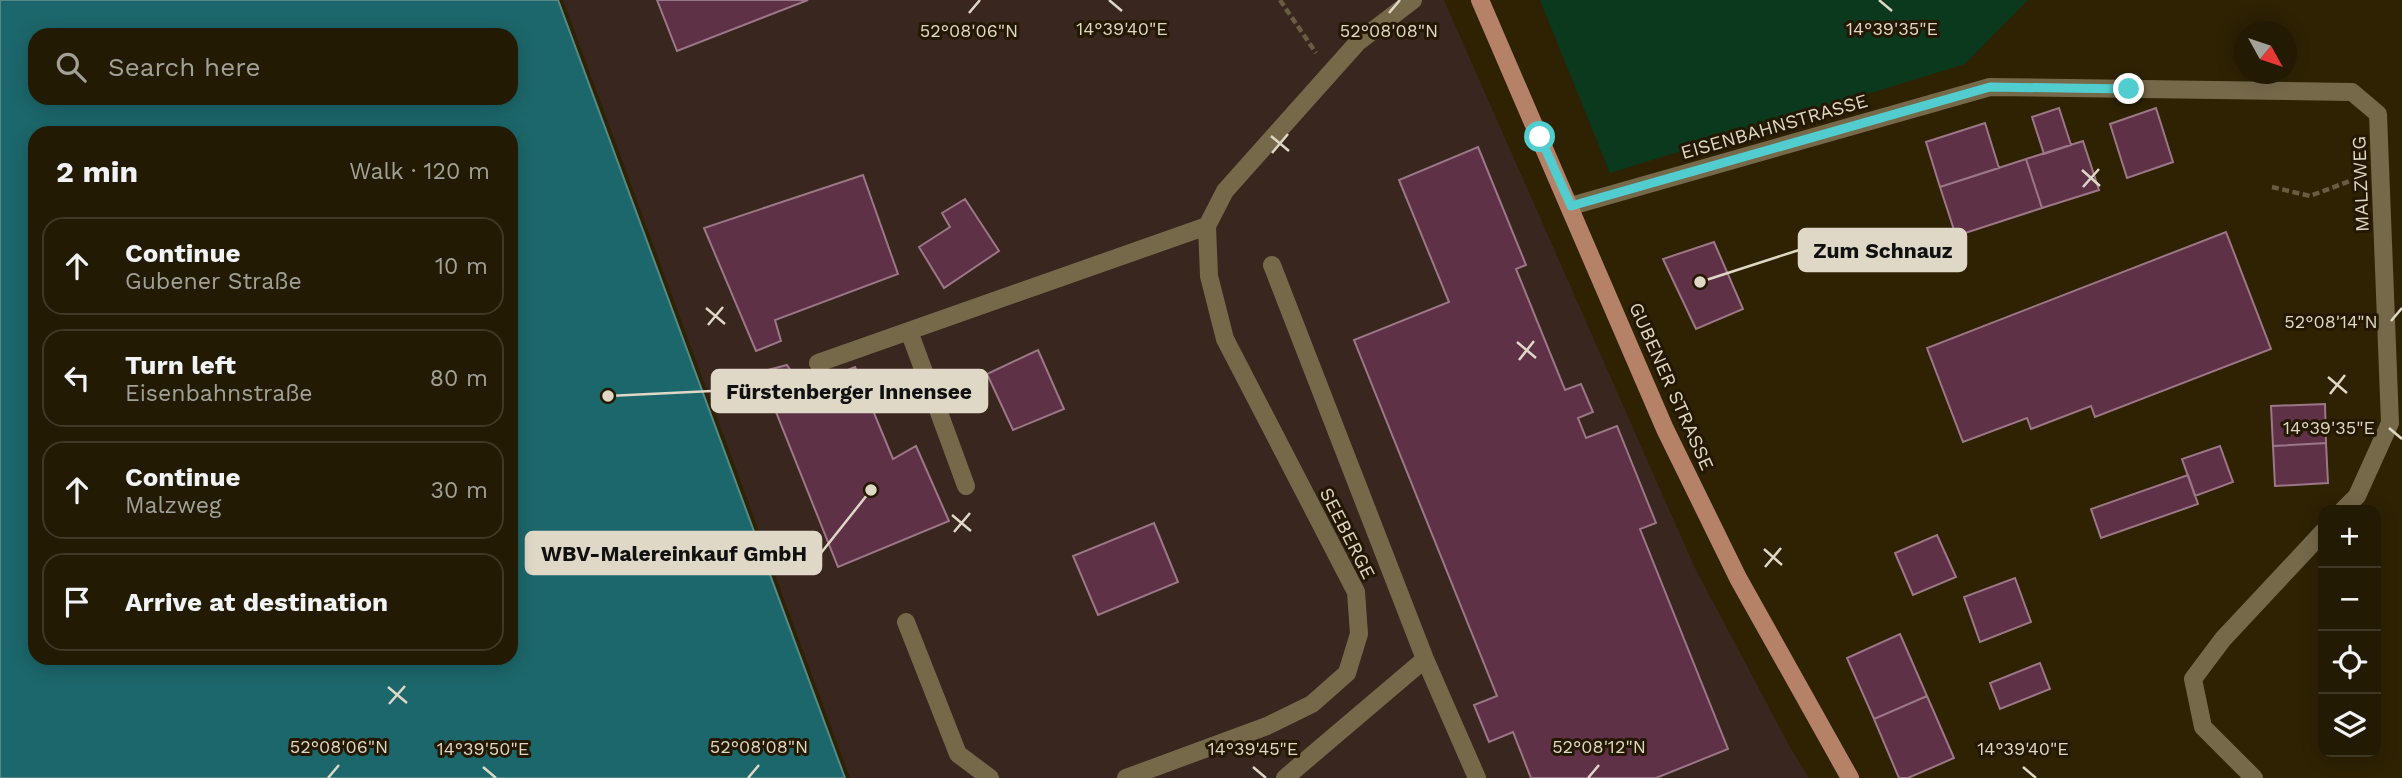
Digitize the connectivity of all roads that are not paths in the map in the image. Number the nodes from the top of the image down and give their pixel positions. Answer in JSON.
{"nodes":[{"id":1,"x":1413,"y":0,"type":"edge"},
{"id":2,"x":1480,"y":0,"type":"edge"},
{"id":3,"x":1990,"y":87,"type":"joint"},
{"id":4,"x":1571,"y":206,"type":"junction"},
{"id":5,"x":1207,"y":226,"type":"junction"},
{"id":6,"x":1272,"y":265,"type":"dead end"},
{"id":7,"x":909,"y":331,"type":"junction"},
{"id":8,"x":818,"y":363,"type":"dead end"},
{"id":9,"x":966,"y":486,"type":"dead end"},
{"id":10,"x":2348,"y":505,"type":"edge"},
{"id":11,"x":2318,"y":537,"type":"edge"},
{"id":12,"x":906,"y":622,"type":"dead end"},
{"id":13,"x":1425,"y":659,"type":"junction"},
{"id":14,"x":990,"y":778,"type":"edge"},
{"id":15,"x":1126,"y":778,"type":"edge"},
{"id":16,"x":1285,"y":778,"type":"edge"},
{"id":17,"x":1477,"y":778,"type":"edge"},
{"id":18,"x":1850,"y":778,"type":"edge"},
{"id":19,"x":2254,"y":778,"type":"edge"}],
"edges":[{"from":1,"to":5,"type":"street","name":"SEEBERGE"},
{"from":2,"to":4,"type":"main road","name":"GUBENER STRASSE"},
{"from":3,"to":4,"type":"street","name":"EISENBAHNSTRASSE"},
{"from":3,"to":10,"type":"street","name":"MALZWEG"},
{"from":4,"to":18,"type":"main road","name":"GUBENER STRASSE"},
{"from":5,"to":7,"type":"street"},
{"from":5,"to":15,"type":"street","name":"SEEBERGE"},
{"from":6,"to":13,"type":"street","name":"SEEBERGE"},
{"from":7,"to":8,"type":"street"},
{"from":7,"to":9,"type":"street"},
{"from":11,"to":19,"type":"street"},
{"from":12,"to":14,"type":"street"},
{"from":13,"to":16,"type":"street"},
{"from":13,"to":17,"type":"street","name":"SEEBERGE"}]}
